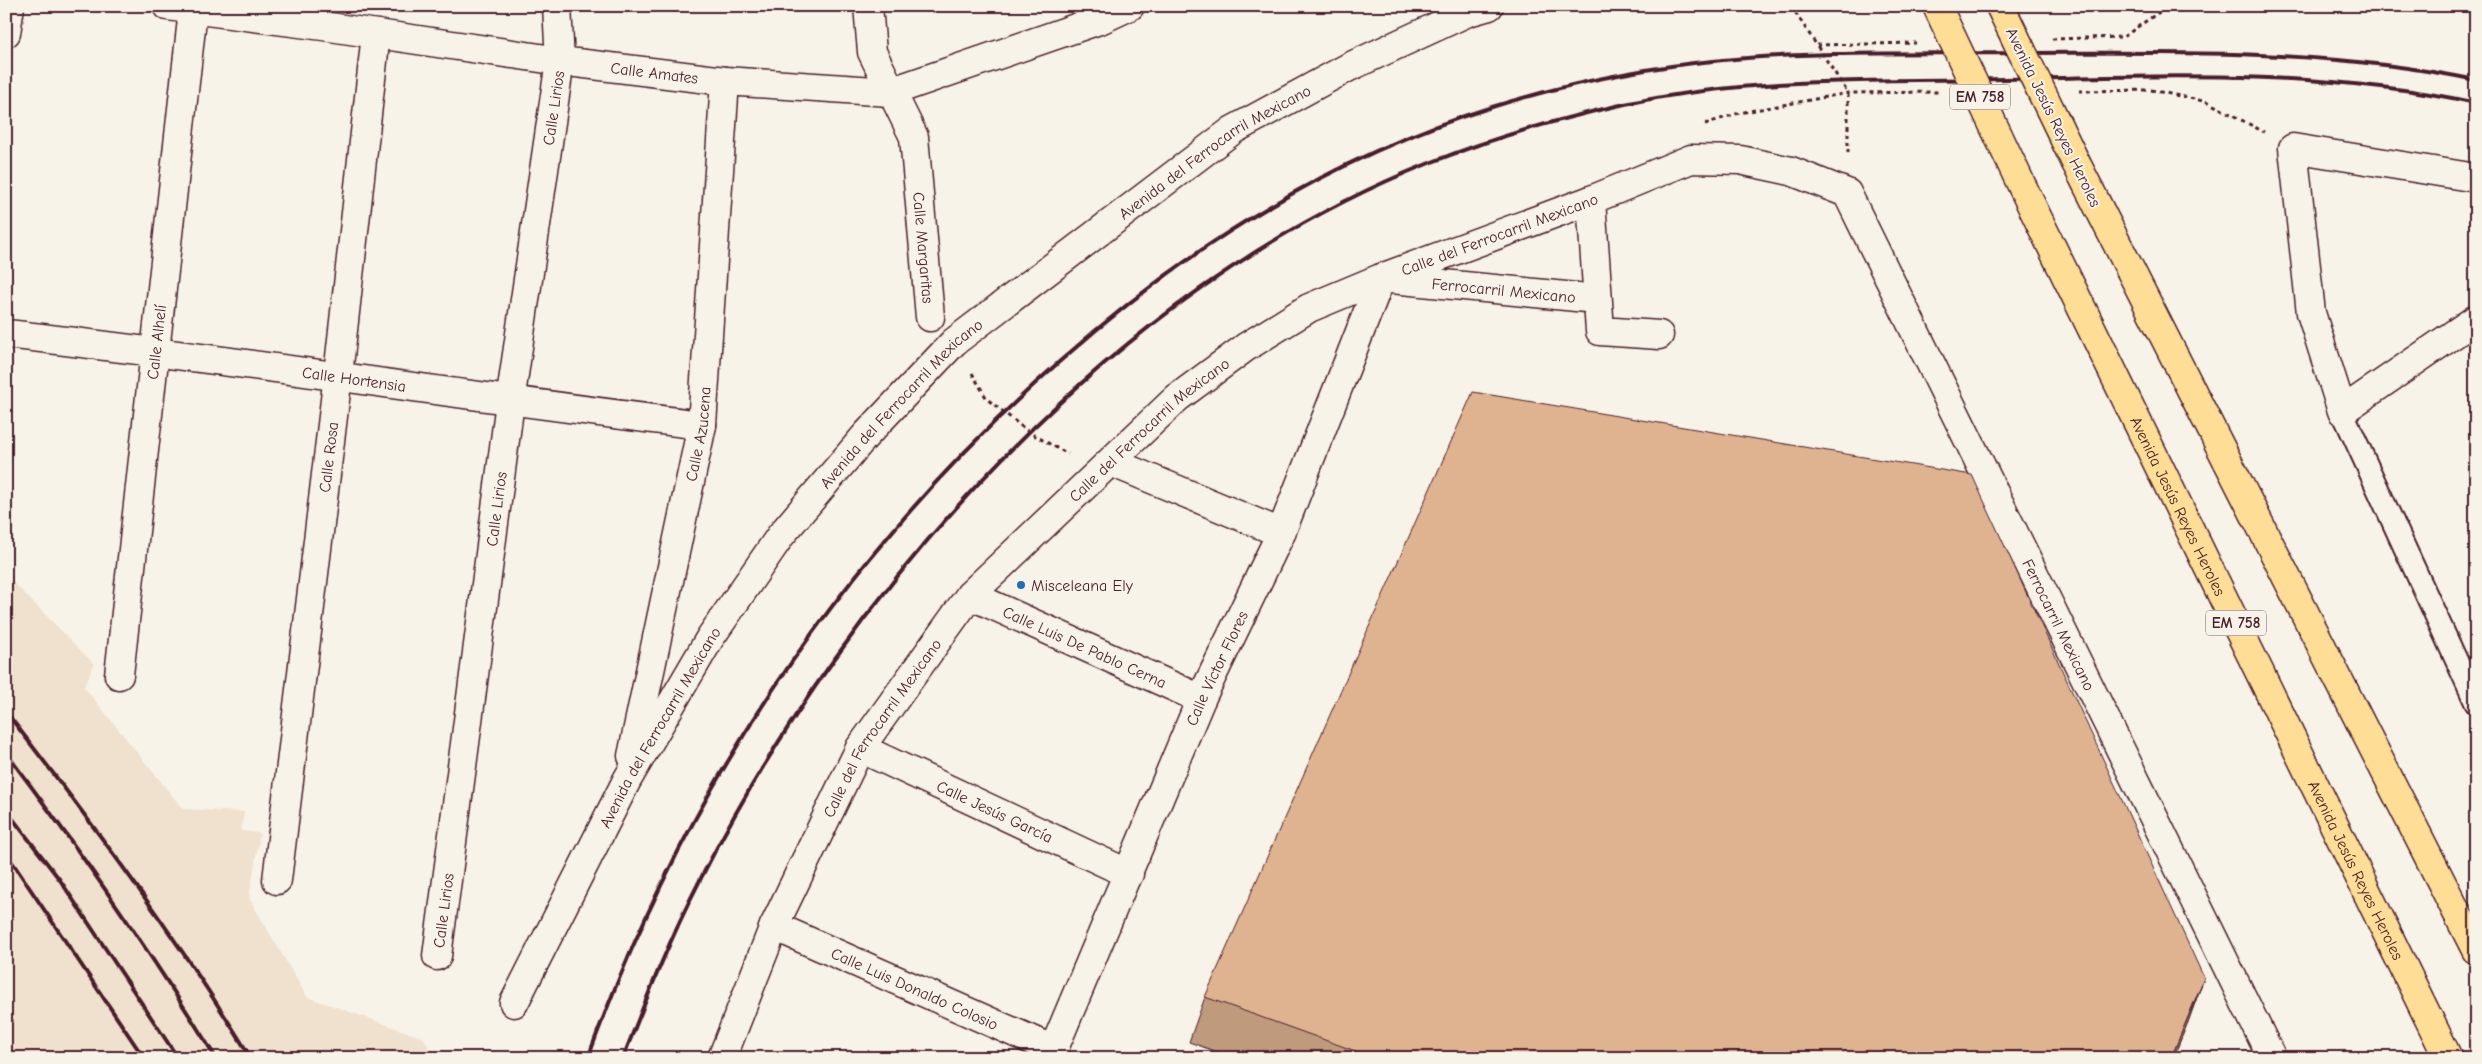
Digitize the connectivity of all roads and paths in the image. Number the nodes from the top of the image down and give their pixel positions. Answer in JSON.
{"nodes":[{"id":1,"x":10,"y":6,"type":"edge"},
{"id":2,"x":557,"y":6,"type":"edge"},
{"id":3,"x":868,"y":6,"type":"edge"},
{"id":4,"x":1130,"y":6,"type":"edge"},
{"id":5,"x":1489,"y":6,"type":"edge"},
{"id":6,"x":1792,"y":6,"type":"edge"},
{"id":7,"x":1937,"y":6,"type":"edge"},
{"id":8,"x":2000,"y":6,"type":"edge"},
{"id":9,"x":180,"y":8,"type":"edge"},
{"id":10,"x":1102,"y":12,"type":"edge"},
{"id":11,"x":323,"y":16,"type":"edge"},
{"id":12,"x":6,"y":33,"type":"edge"},
{"id":13,"x":376,"y":34,"type":"junction"},
{"id":14,"x":560,"y":61,"type":"junction"},
{"id":15,"x":725,"y":81,"type":"junction"},
{"id":16,"x":2073,"y":91,"type":"dead end"},
{"id":17,"x":890,"y":92,"type":"junction"},
{"id":18,"x":1946,"y":92,"type":"dead end"},
{"id":19,"x":1848,"y":93,"type":"junction"},
{"id":20,"x":1703,"y":125,"type":"dead end"},
{"id":21,"x":2293,"y":148,"type":"junction"},
{"id":22,"x":2476,"y":178,"type":"edge"},
{"id":23,"x":1847,"y":193,"type":"junction"},
{"id":24,"x":1591,"y":200,"type":"junction"},
{"id":25,"x":1381,"y":278,"type":"junction"},
{"id":26,"x":1597,"y":299,"type":"junction"},
{"id":27,"x":930,"y":316,"type":"dead end"},
{"id":28,"x":2476,"y":319,"type":"edge"},
{"id":29,"x":6,"y":334,"type":"edge"},
{"id":30,"x":1659,"y":335,"type":"dead end"},
{"id":31,"x":954,"y":342,"type":"junction"},
{"id":32,"x":153,"y":350,"type":"junction"},
{"id":33,"x":338,"y":375,"type":"junction"},
{"id":34,"x":510,"y":402,"type":"junction"},
{"id":35,"x":2342,"y":411,"type":"junction"},
{"id":36,"x":702,"y":425,"type":"junction"},
{"id":37,"x":1111,"y":462,"type":"junction"},
{"id":38,"x":1281,"y":533,"type":"junction"},
{"id":39,"x":970,"y":595,"type":"junction"},
{"id":40,"x":119,"y":675,"type":"dead end"},
{"id":41,"x":1201,"y":699,"type":"junction"},
{"id":42,"x":2476,"y":703,"type":"edge"},
{"id":43,"x":860,"y":748,"type":"junction"},
{"id":44,"x":627,"y":780,"type":"junction"},
{"id":45,"x":1129,"y":874,"type":"junction"},
{"id":46,"x":277,"y":880,"type":"dead end"},
{"id":47,"x":774,"y":926,"type":"junction"},
{"id":48,"x":2476,"y":950,"type":"edge"},
{"id":49,"x":437,"y":956,"type":"dead end"},
{"id":50,"x":514,"y":1003,"type":"dead end"},
{"id":51,"x":1052,"y":1054,"type":"edge"},
{"id":52,"x":722,"y":1058,"type":"edge"},
{"id":53,"x":2272,"y":1058,"type":"edge"},
{"id":54,"x":2448,"y":1058,"type":"edge"}],
"edges":[{"from":1,"to":12,"type":"street"},
{"from":2,"to":14,"type":"street","name":"Calle Lirios"},
{"from":3,"to":17,"type":"street","name":"Calle Margaritas"},
{"from":4,"to":10,"type":"street","name":"Calle Amates"},
{"from":5,"to":31,"type":"street","name":"Avenida del Ferrocarril Mexicano"},
{"from":6,"to":19,"type":"path"},
{"from":7,"to":54,"type":"highway","name":"Avenida Jesús Reyes Heroles","number":"EM 758","bridge":true},
{"from":8,"to":48,"type":"highway","name":"Avenida Jesús Reyes Heroles","bridge":true},
{"from":9,"to":11,"type":"street","name":"Calle Amates"},
{"from":9,"to":32,"type":"street","name":"Calle Alhelí"},
{"from":10,"to":17,"type":"street","name":"Calle Amates"},
{"from":11,"to":13,"type":"street","name":"Calle Amates"},
{"from":13,"to":14,"type":"street","name":"Calle Amates"},
{"from":13,"to":33,"type":"street","name":"Calle Rosa"},
{"from":14,"to":15,"type":"street","name":"Calle Amates"},
{"from":14,"to":34,"type":"street","name":"Calle Lirios"},
{"from":15,"to":17,"type":"street","name":"Calle Amates"},
{"from":15,"to":36,"type":"street","name":"Calle Azucena"},
{"from":16,"to":21,"type":"path"},
{"from":17,"to":27,"type":"street","name":"Calle Margaritas"},
{"from":18,"to":19,"type":"path"},
{"from":19,"to":20,"type":"path"},
{"from":19,"to":23,"type":"path"},
{"from":21,"to":22,"type":"street"},
{"from":21,"to":35,"type":"street"},
{"from":23,"to":24,"type":"street","name":"Calle del Ferrocarril Mexicano"},
{"from":23,"to":53,"type":"street","name":"Ferrocarril Mexicano"},
{"from":24,"to":25,"type":"street","name":"Calle del Ferrocarril Mexicano"},
{"from":24,"to":26,"type":"street"},
{"from":25,"to":26,"type":"street","name":"Ferrocarril Mexicano"},
{"from":25,"to":37,"type":"street","name":"Calle del Ferrocarril Mexicano"},
{"from":25,"to":38,"type":"street","name":"Calle Víctor Flores"},
{"from":26,"to":30,"type":"street"},
{"from":28,"to":35,"type":"street"},
{"from":29,"to":32,"type":"street","name":"Calle Hortensia"},
{"from":31,"to":37,"type":"path"},
{"from":31,"to":44,"type":"street","name":"Avenida del Ferrocarril Mexicano"},
{"from":32,"to":33,"type":"street","name":"Calle Hortensia"},
{"from":32,"to":40,"type":"street","name":"Calle Alhelí"},
{"from":33,"to":34,"type":"street","name":"Calle Hortensia"},
{"from":33,"to":46,"type":"street","name":"Calle Rosa"},
{"from":34,"to":36,"type":"street","name":"Calle Hortensia"},
{"from":34,"to":49,"type":"street","name":"Calle Lirios"},
{"from":35,"to":42,"type":"lane"},
{"from":36,"to":44,"type":"street","name":"Calle Azucena"},
{"from":37,"to":38,"type":"street"},
{"from":37,"to":39,"type":"street","name":"Calle del Ferrocarril Mexicano"},
{"from":38,"to":41,"type":"street","name":"Calle Víctor Flores"},
{"from":39,"to":41,"type":"street","name":"Calle Luis De Pablo Cerna"},
{"from":39,"to":43,"type":"street","name":"Calle del Ferrocarril Mexicano"},
{"from":41,"to":45,"type":"street","name":"Calle Víctor Flores"},
{"from":43,"to":45,"type":"street","name":"Calle Jesús García"},
{"from":43,"to":47,"type":"street","name":"Calle del Ferrocarril Mexicano"},
{"from":44,"to":50,"type":"street","name":"Avenida del Ferrocarril Mexicano"},
{"from":45,"to":51,"type":"street","name":"Calle Víctor Flores"},
{"from":47,"to":51,"type":"street","name":"Calle Luis Donaldo Colosio"},
{"from":47,"to":52,"type":"street","name":"Calle del Ferrocarril Mexicano"}]}
